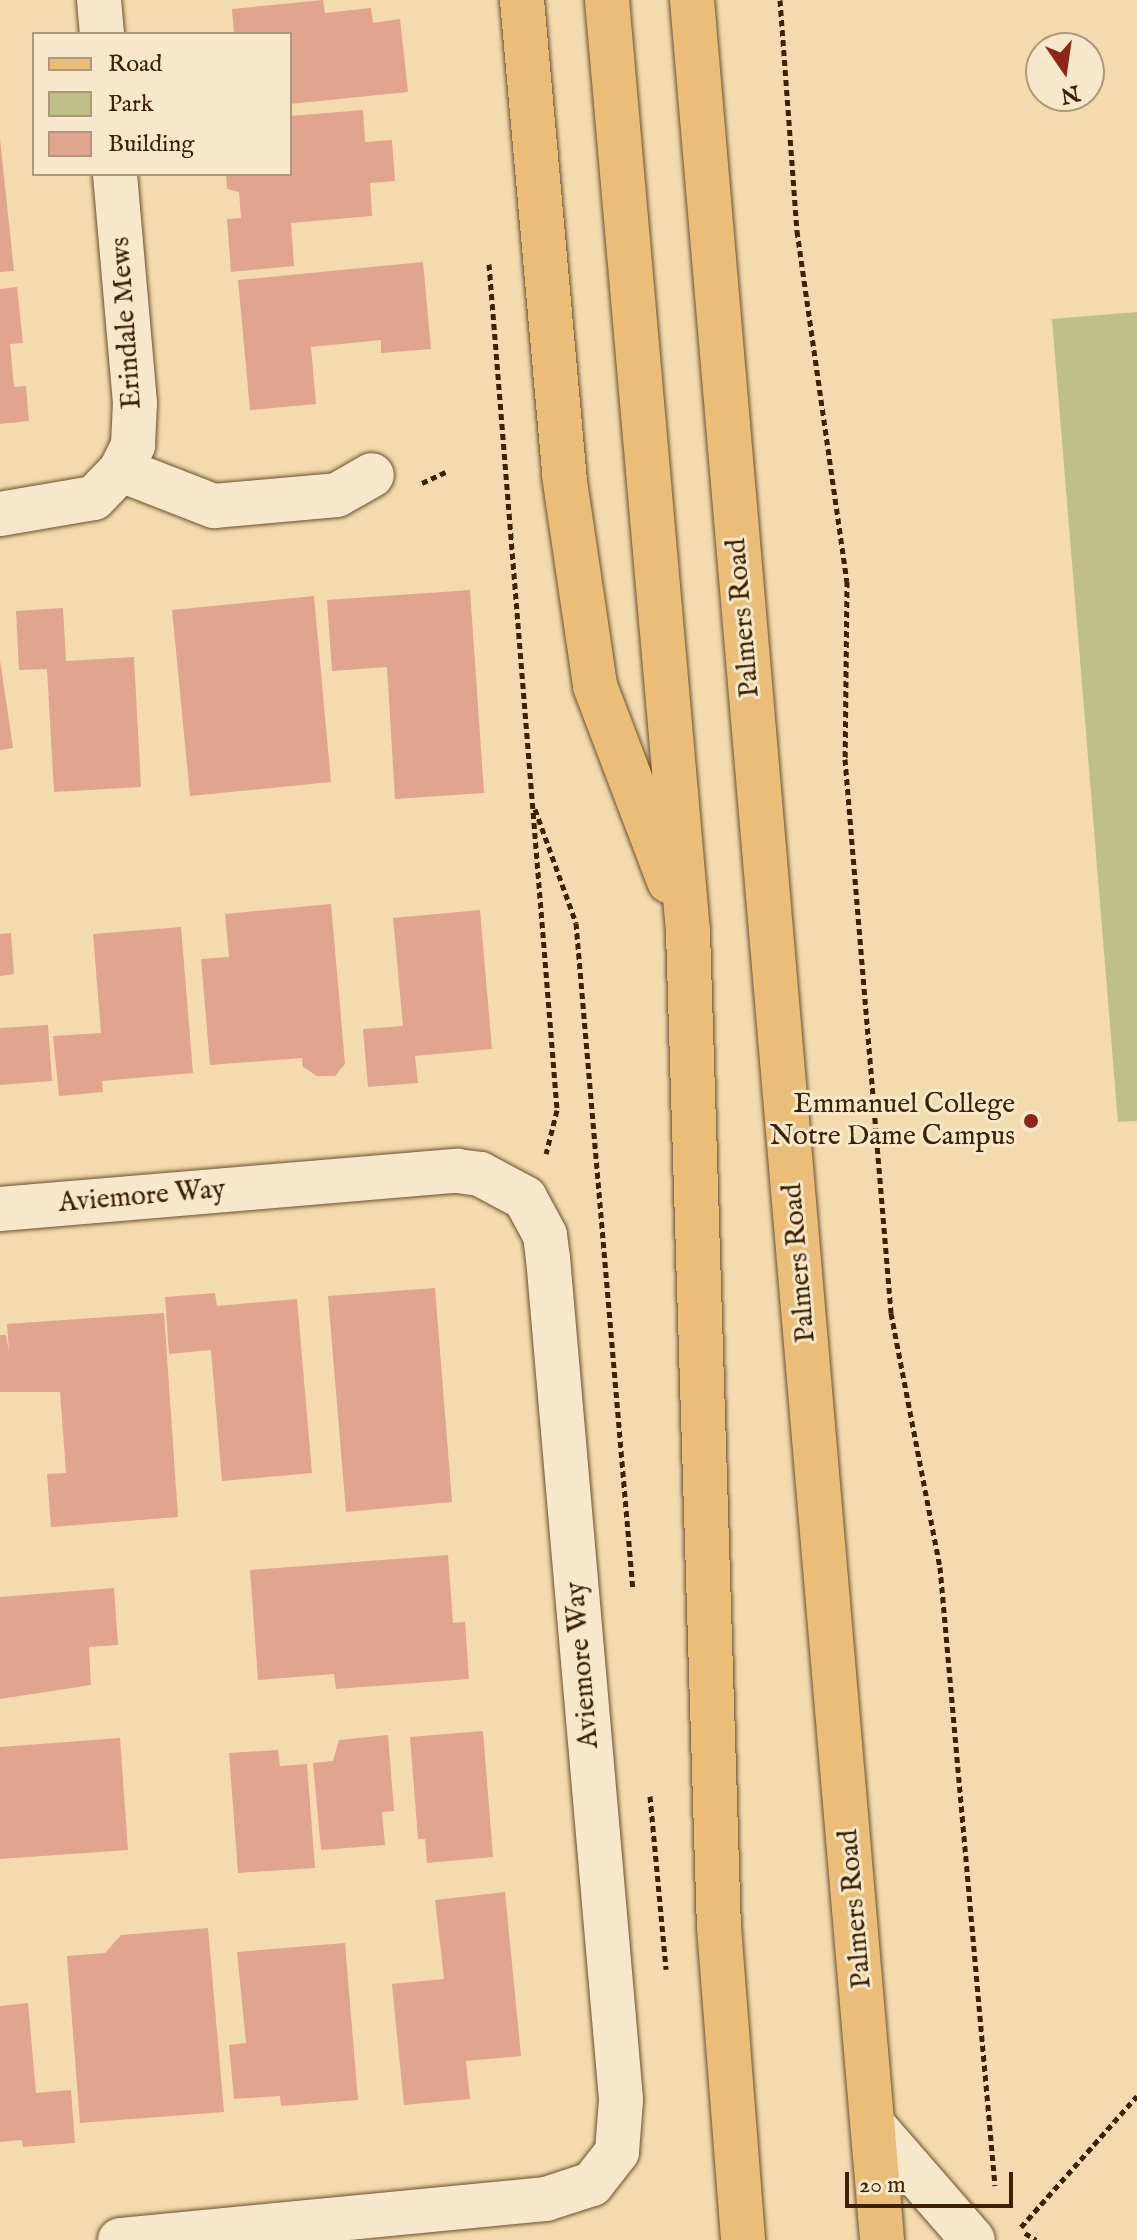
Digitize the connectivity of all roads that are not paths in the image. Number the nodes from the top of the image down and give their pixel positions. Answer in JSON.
{"nodes":[{"id":1,"x":99,"y":0,"type":"edge"},
{"id":2,"x":522,"y":0,"type":"edge"},
{"id":3,"x":607,"y":0,"type":"edge"},
{"id":4,"x":692,"y":0,"type":"edge"},
{"id":5,"x":102,"y":32,"type":"edge"},
{"id":6,"x":115,"y":176,"type":"edge"},
{"id":7,"x":121,"y":470,"type":"junction"},
{"id":8,"x":372,"y":475,"type":"dead end"},
{"id":9,"x":0,"y":514,"type":"edge"},
{"id":10,"x":688,"y":932,"type":"junction"},
{"id":11,"x":0,"y":1209,"type":"edge"},
{"id":12,"x":873,"y":2125,"type":"junction"},
{"id":13,"x":120,"y":2240,"type":"edge"},
{"id":14,"x":743,"y":2240,"type":"edge"},
{"id":15,"x":882,"y":2240,"type":"edge"},
{"id":16,"x":973,"y":2240,"type":"edge"}],
"edges":[{"from":1,"to":5,"type":"street"},
{"from":2,"to":10,"type":"main road"},
{"from":3,"to":10,"type":"main road"},
{"from":4,"to":12,"type":"main road","name":"Palmers Road"},
{"from":6,"to":7,"type":"street","name":"Erindale Mews"},
{"from":7,"to":8,"type":"street"},
{"from":7,"to":9,"type":"street"},
{"from":10,"to":14,"type":"main road"},
{"from":11,"to":13,"type":"street","name":"Aviemore Way"},
{"from":12,"to":15,"type":"main road","name":"Palmers Road"},
{"from":12,"to":16,"type":"street"}]}
